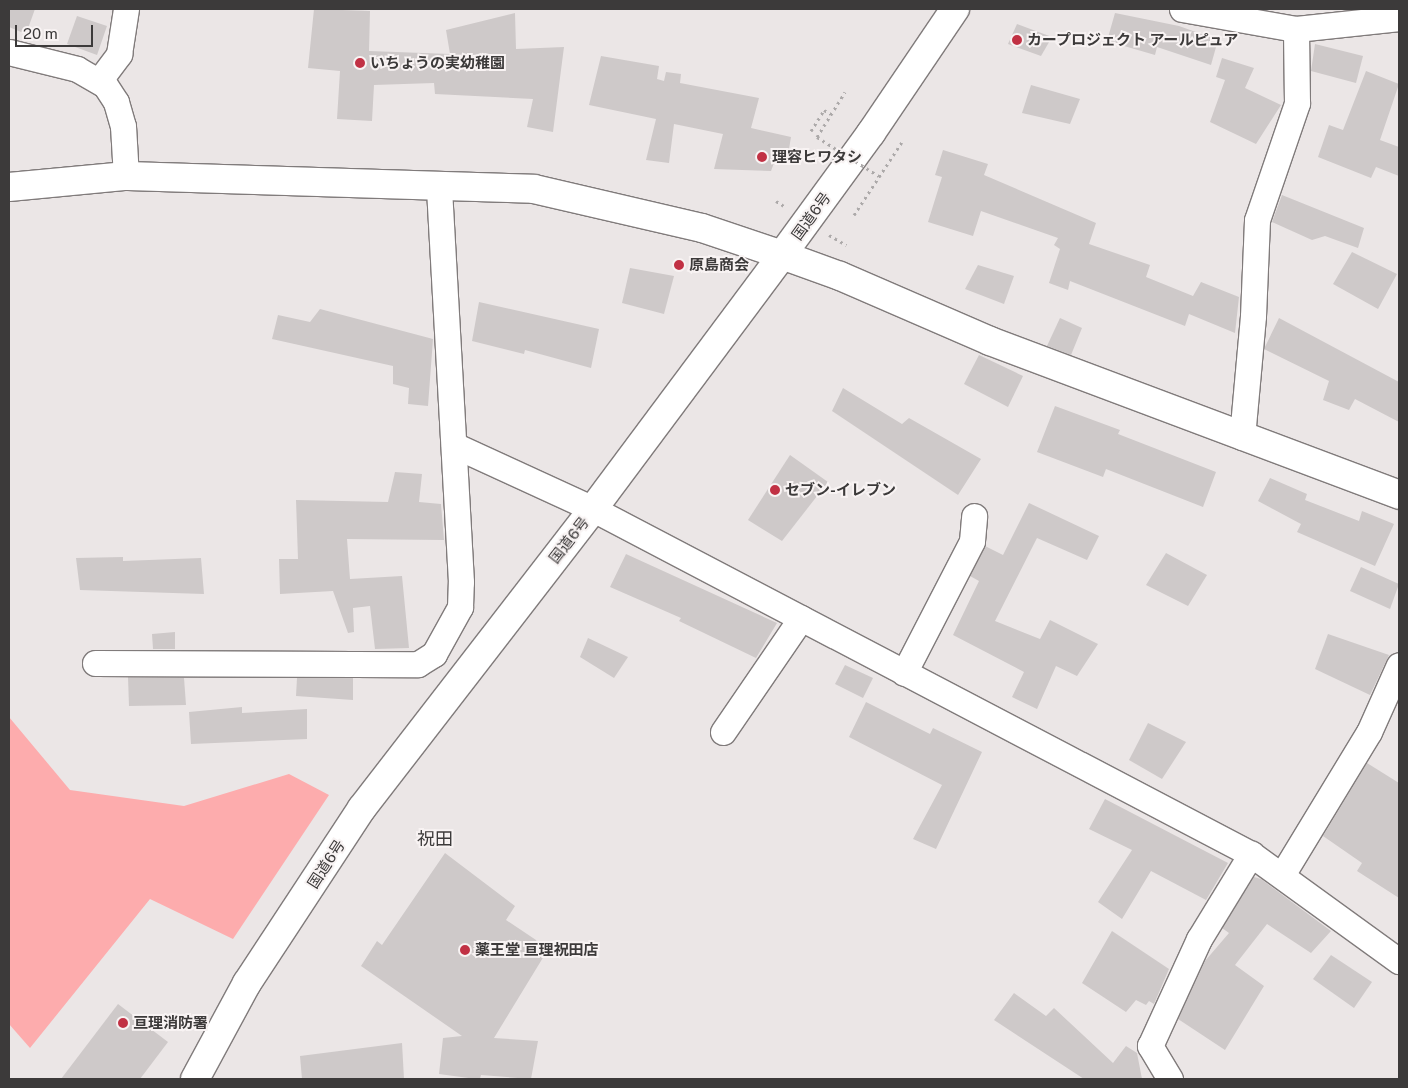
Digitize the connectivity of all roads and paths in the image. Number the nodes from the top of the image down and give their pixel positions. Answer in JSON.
{"nodes":[{"id":1,"x":126,"y":9,"type":"edge"},
{"id":2,"x":955,"y":9,"type":"edge"},
{"id":3,"x":1182,"y":9,"type":"edge"},
{"id":4,"x":1399,"y":18,"type":"edge"},
{"id":5,"x":1296,"y":29,"type":"junction"},
{"id":6,"x":9,"y":52,"type":"edge"},
{"id":7,"x":99,"y":82,"type":"junction"},
{"id":8,"x":845,"y":92,"type":"dead end"},
{"id":9,"x":831,"y":114,"type":"junction"},
{"id":10,"x":811,"y":131,"type":"dead end"},
{"id":11,"x":902,"y":142,"type":"dead end"},
{"id":12,"x":126,"y":176,"type":"junction"},
{"id":13,"x":879,"y":176,"type":"junction"},
{"id":14,"x":439,"y":186,"type":"junction"},
{"id":15,"x":9,"y":187,"type":"edge"},
{"id":16,"x":854,"y":215,"type":"dead end"},
{"id":17,"x":782,"y":255,"type":"junction"},
{"id":18,"x":1242,"y":437,"type":"junction"},
{"id":19,"x":454,"y":445,"type":"junction"},
{"id":20,"x":1399,"y":495,"type":"edge"},
{"id":21,"x":593,"y":509,"type":"junction"},
{"id":22,"x":974,"y":516,"type":"dead end"},
{"id":23,"x":801,"y":618,"type":"junction"},
{"id":24,"x":95,"y":663,"type":"dead end"},
{"id":25,"x":1399,"y":665,"type":"edge"},
{"id":26,"x":904,"y":673,"type":"junction"},
{"id":27,"x":723,"y":732,"type":"dead end"},
{"id":28,"x":1251,"y":854,"type":"junction"},
{"id":29,"x":1282,"y":875,"type":"junction"},
{"id":30,"x":1399,"y":961,"type":"edge"},
{"id":31,"x":195,"y":1079,"type":"edge"},
{"id":32,"x":1170,"y":1079,"type":"edge"}],
"edges":[{"from":1,"to":7,"type":"street"},
{"from":2,"to":17,"type":"main road","name":"国道6号"},
{"from":3,"to":5,"type":"street"},
{"from":4,"to":5,"type":"street"},
{"from":5,"to":18,"type":"street"},
{"from":6,"to":7,"type":"street"},
{"from":7,"to":12,"type":"street"},
{"from":8,"to":9,"type":"path"},
{"from":9,"to":10,"type":"path"},
{"from":9,"to":13,"type":"path","bridge":true},
{"from":11,"to":13,"type":"path"},
{"from":12,"to":14,"type":"main road"},
{"from":12,"to":15,"type":"main road"},
{"from":13,"to":16,"type":"path"},
{"from":14,"to":17,"type":"main road"},
{"from":14,"to":19,"type":"street"},
{"from":17,"to":18,"type":"main road"},
{"from":17,"to":21,"type":"main road","name":"国道6号"},
{"from":18,"to":20,"type":"main road"},
{"from":19,"to":21,"type":"street"},
{"from":19,"to":24,"type":"street"},
{"from":21,"to":23,"type":"street"},
{"from":21,"to":31,"type":"main road","name":"国道6号"},
{"from":22,"to":26,"type":"street"},
{"from":23,"to":26,"type":"street"},
{"from":23,"to":27,"type":"street"},
{"from":25,"to":29,"type":"street"},
{"from":26,"to":28,"type":"street"},
{"from":28,"to":29,"type":"street"},
{"from":28,"to":32,"type":"street"},
{"from":29,"to":30,"type":"street"}]}
